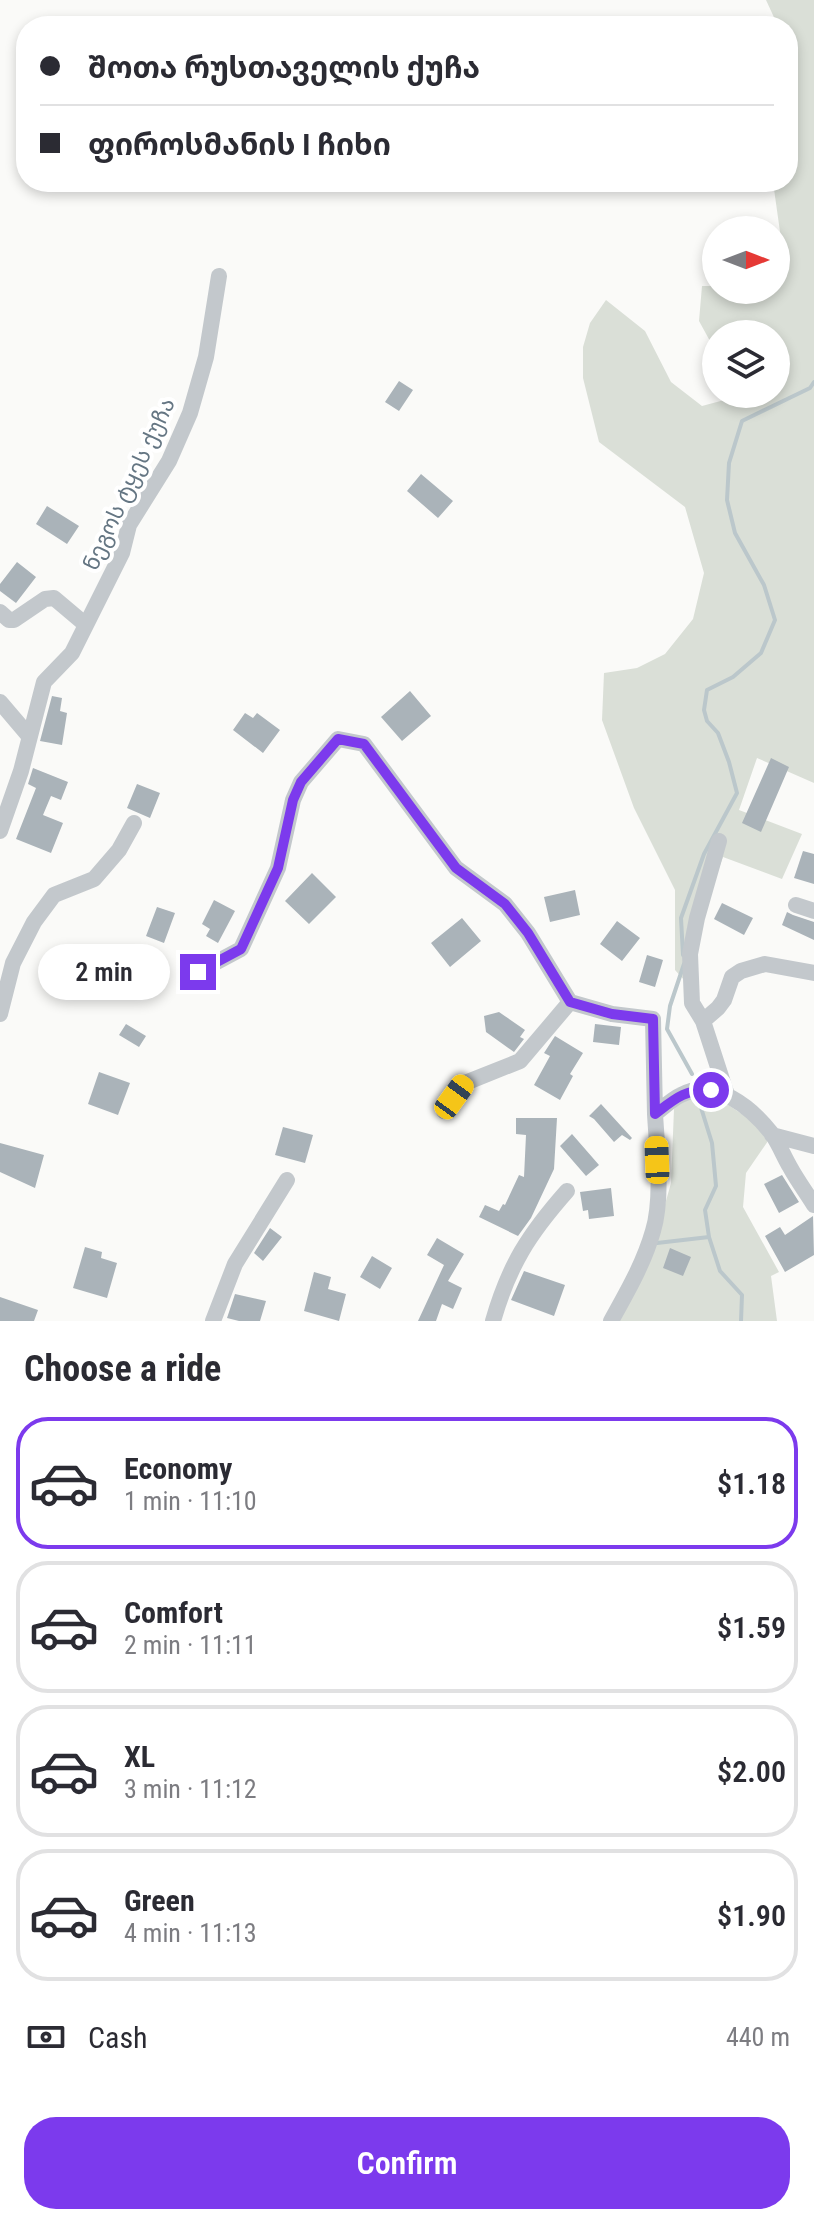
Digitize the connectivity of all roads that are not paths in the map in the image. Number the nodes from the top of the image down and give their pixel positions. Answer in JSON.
{"nodes":[{"id":1,"x":219,"y":276,"type":"dead end"},
{"id":2,"x":0,"y":612,"type":"edge"},
{"id":3,"x":86,"y":625,"type":"junction"},
{"id":4,"x":0,"y":702,"type":"edge"},
{"id":5,"x":29,"y":736,"type":"junction"},
{"id":6,"x":134,"y":823,"type":"dead end"},
{"id":7,"x":0,"y":831,"type":"edge"},
{"id":8,"x":719,"y":841,"type":"dead end"},
{"id":9,"x":796,"y":905,"type":"dead end"},
{"id":10,"x":814,"y":911,"type":"edge"},
{"id":11,"x":198,"y":972,"type":"dead end"},
{"id":12,"x":814,"y":973,"type":"edge"},
{"id":13,"x":570,"y":1002,"type":"junction"},
{"id":14,"x":0,"y":1010,"type":"edge"},
{"id":15,"x":703,"y":1021,"type":"junction"},
{"id":16,"x":727,"y":1095,"type":"junction"},
{"id":17,"x":444,"y":1111,"type":"dead end"},
{"id":18,"x":655,"y":1114,"type":"junction"},
{"id":19,"x":772,"y":1135,"type":"junction"},
{"id":20,"x":814,"y":1146,"type":"edge"},
{"id":21,"x":287,"y":1180,"type":"dead end"},
{"id":22,"x":567,"y":1191,"type":"dead end"},
{"id":23,"x":814,"y":1205,"type":"edge"},
{"id":24,"x":213,"y":1321,"type":"edge"},
{"id":25,"x":493,"y":1321,"type":"edge"},
{"id":26,"x":611,"y":1321,"type":"edge"}],
"edges":[{"from":1,"to":3,"type":"street","name":"ნეგოს ტყეს ქუჩა"},
{"from":2,"to":3,"type":"street"},
{"from":3,"to":5,"type":"street","name":"ნეგოს ტყეს ქუჩა"},
{"from":4,"to":5,"type":"street"},
{"from":5,"to":7,"type":"street","name":"ნეგოს ტყეს ქუჩა"},
{"from":6,"to":14,"type":"street"},
{"from":8,"to":15,"type":"street"},
{"from":9,"to":10,"type":"street"},
{"from":11,"to":13,"type":"street"},
{"from":12,"to":15,"type":"street"},
{"from":13,"to":17,"type":"street"},
{"from":13,"to":18,"type":"street"},
{"from":15,"to":16,"type":"street"},
{"from":16,"to":18,"type":"street"},
{"from":16,"to":19,"type":"street"},
{"from":18,"to":26,"type":"street"},
{"from":19,"to":20,"type":"street"},
{"from":19,"to":23,"type":"street"},
{"from":21,"to":24,"type":"street"},
{"from":22,"to":25,"type":"street"}]}
